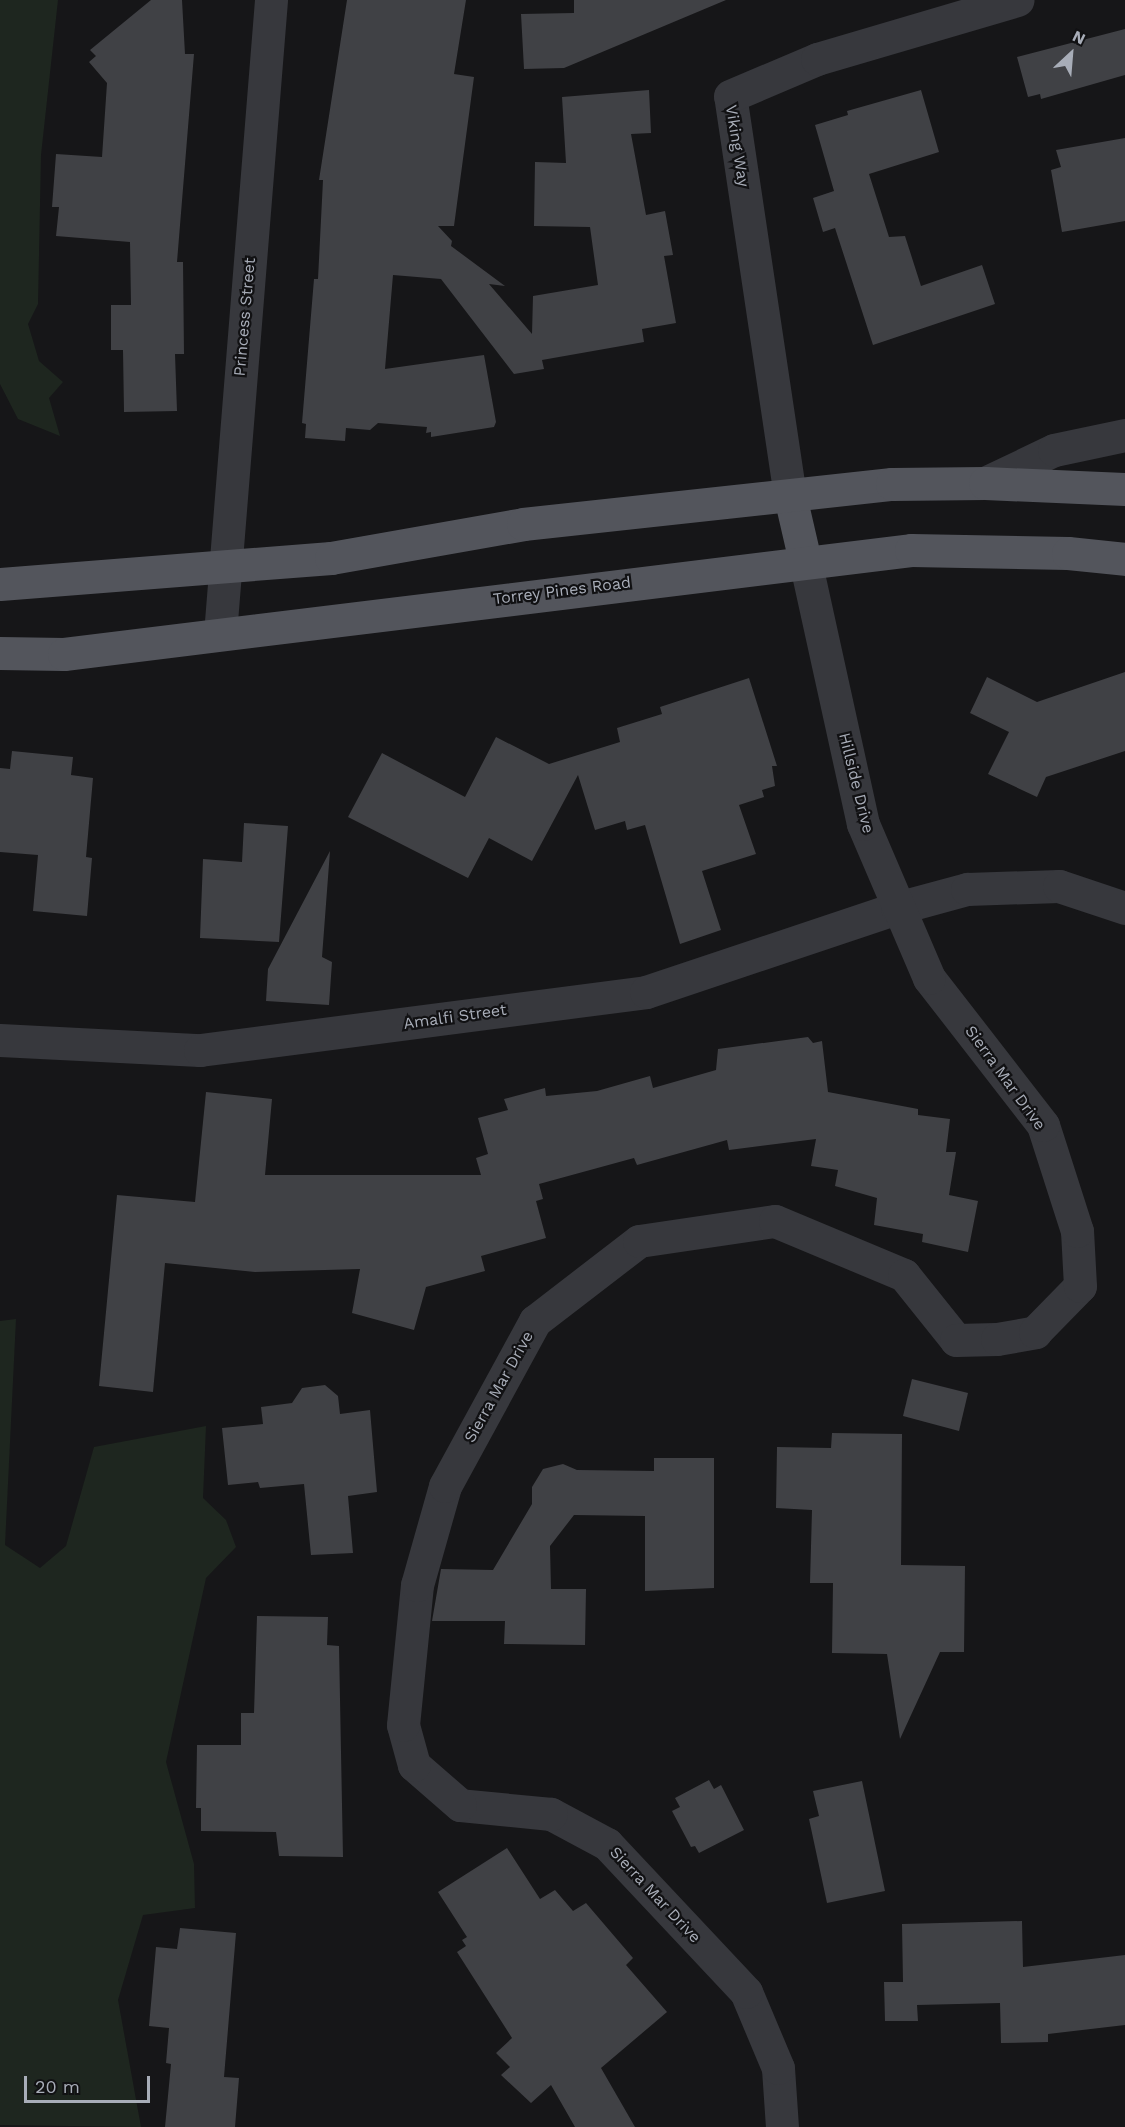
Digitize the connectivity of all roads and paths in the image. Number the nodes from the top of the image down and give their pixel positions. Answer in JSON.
{"nodes":[{"id":1,"x":271,"y":0,"type":"edge"},
{"id":2,"x":1018,"y":0,"type":"edge"},
{"id":3,"x":1125,"y":435,"type":"edge"},
{"id":4,"x":985,"y":483,"type":"junction"},
{"id":5,"x":1125,"y":489,"type":"edge"},
{"id":6,"x":790,"y":496,"type":"junction"},
{"id":7,"x":1125,"y":559,"type":"edge"},
{"id":8,"x":805,"y":561,"type":"junction"},
{"id":9,"x":224,"y":567,"type":"junction"},
{"id":10,"x":0,"y":584,"type":"edge"},
{"id":11,"x":220,"y":634,"type":"junction"},
{"id":12,"x":0,"y":653,"type":"edge"},
{"id":13,"x":897,"y":908,"type":"junction"},
{"id":14,"x":1125,"y":908,"type":"edge"},
{"id":15,"x":0,"y":1040,"type":"edge"},
{"id":16,"x":782,"y":2127,"type":"edge"}],
"edges":[{"from":1,"to":9,"type":"street","name":"Princess Street"},
{"from":2,"to":6,"type":"street","name":"Viking Way"},
{"from":3,"to":4,"type":"street"},
{"from":4,"to":5,"type":"main road"},
{"from":4,"to":6,"type":"main road"},
{"from":6,"to":8,"type":"main road","name":"Hillside Drive"},
{"from":6,"to":9,"type":"main road"},
{"from":7,"to":8,"type":"main road","name":"Torrey Pines Road"},
{"from":8,"to":11,"type":"main road","name":"Torrey Pines Road"},
{"from":8,"to":13,"type":"street","name":"Hillside Drive"},
{"from":9,"to":10,"type":"main road"},
{"from":9,"to":11,"type":"street","name":"Princess Street"},
{"from":11,"to":12,"type":"main road","name":"Torrey Pines Road"},
{"from":13,"to":14,"type":"street"},
{"from":13,"to":15,"type":"street","name":"Amalfi Street"},
{"from":13,"to":16,"type":"street","name":"Sierra Mar Drive"}]}
